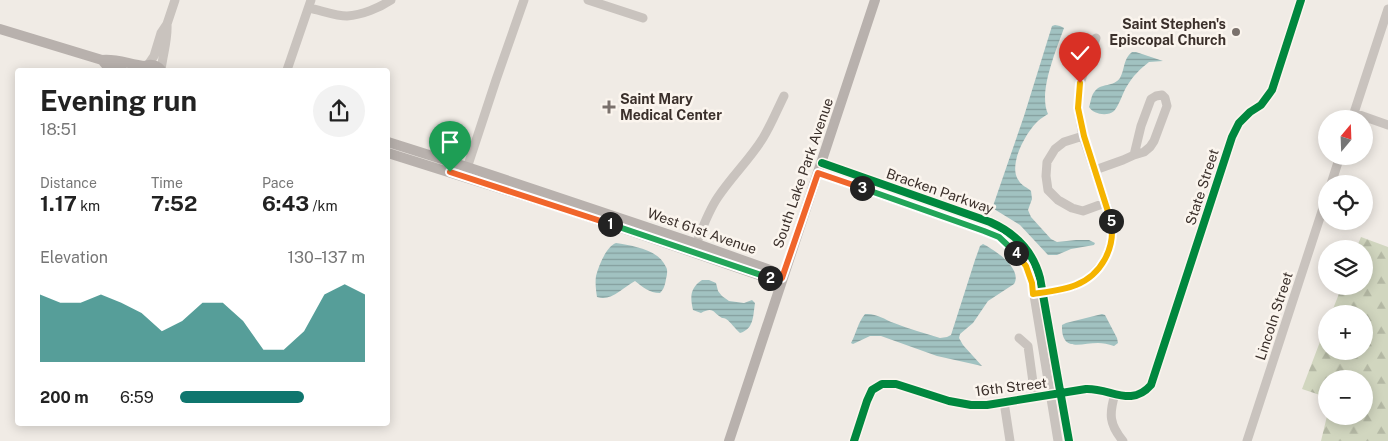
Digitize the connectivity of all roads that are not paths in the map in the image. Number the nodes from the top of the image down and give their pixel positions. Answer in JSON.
{"nodes":[{"id":1,"x":175,"y":0,"type":"edge"},
{"id":2,"x":391,"y":0,"type":"edge"},
{"id":3,"x":524,"y":0,"type":"edge"},
{"id":4,"x":588,"y":0,"type":"edge"},
{"id":5,"x":875,"y":0,"type":"edge"},
{"id":6,"x":1301,"y":0,"type":"edge"},
{"id":7,"x":310,"y":4,"type":"edge"},
{"id":8,"x":1388,"y":9,"type":"edge"},
{"id":9,"x":644,"y":18,"type":"dead end"},
{"id":10,"x":167,"y":24,"type":"junction"},
{"id":11,"x":0,"y":29,"type":"edge"},
{"id":12,"x":1096,"y":38,"type":"dead end"},
{"id":13,"x":102,"y":60,"type":"junction"},
{"id":14,"x":144,"y":67,"type":"edge"},
{"id":15,"x":114,"y":68,"type":"edge"},
{"id":16,"x":158,"y":68,"type":"edge"},
{"id":17,"x":161,"y":68,"type":"edge"},
{"id":18,"x":288,"y":68,"type":"edge"},
{"id":19,"x":784,"y":96,"type":"dead end"},
{"id":20,"x":1355,"y":110,"type":"edge"},
{"id":21,"x":1373,"y":121,"type":"edge"},
{"id":22,"x":1388,"y":125,"type":"edge"},
{"id":23,"x":1084,"y":136,"type":"junction"},
{"id":24,"x":390,"y":143,"type":"edge"},
{"id":25,"x":390,"y":153,"type":"edge"},
{"id":26,"x":1134,"y":155,"type":"junction"},
{"id":27,"x":820,"y":168,"type":"junction"},
{"id":28,"x":1095,"y":170,"type":"junction"},
{"id":29,"x":466,"y":172,"type":"junction"},
{"id":30,"x":907,"y":193,"type":"junction"},
{"id":31,"x":904,"y":203,"type":"junction"},
{"id":32,"x":1105,"y":203,"type":"junction"},
{"id":33,"x":1318,"y":224,"type":"edge"},
{"id":34,"x":695,"y":248,"type":"junction"},
{"id":35,"x":782,"y":278,"type":"junction"},
{"id":36,"x":1044,"y":292,"type":"junction"},
{"id":37,"x":1033,"y":294,"type":"junction"},
{"id":38,"x":1019,"y":338,"type":"dead end"},
{"id":39,"x":1060,"y":393,"type":"junction"},
{"id":40,"x":1144,"y":393,"type":"joint"},
{"id":41,"x":1115,"y":394,"type":"junction"},
{"id":42,"x":1050,"y":395,"type":"junction"},
{"id":43,"x":1035,"y":397,"type":"junction"},
{"id":44,"x":1004,"y":402,"type":"junction"},
{"id":45,"x":729,"y":441,"type":"edge"},
{"id":46,"x":854,"y":441,"type":"edge"},
{"id":47,"x":1010,"y":441,"type":"edge"},
{"id":48,"x":1058,"y":441,"type":"edge"},
{"id":49,"x":1068,"y":441,"type":"edge"},
{"id":50,"x":1123,"y":441,"type":"edge"},
{"id":51,"x":1247,"y":441,"type":"edge"}],
"edges":[{"from":1,"to":10,"type":"street"},
{"from":2,"to":7,"type":"street"},
{"from":3,"to":29,"type":"street"},
{"from":4,"to":9,"type":"street"},
{"from":5,"to":27,"type":"main road","name":"South Lake Park Avenue"},
{"from":6,"to":40,"type":"street","name":"State Street"},
{"from":7,"to":18,"type":"street"},
{"from":8,"to":20,"type":"street"},
{"from":10,"to":14,"type":"street"},
{"from":10,"to":17,"type":"street"},
{"from":11,"to":13,"type":"main road"},
{"from":12,"to":23,"type":"street"},
{"from":13,"to":14,"type":"main road"},
{"from":13,"to":15,"type":"main road"},
{"from":14,"to":16,"type":"main road"},
{"from":19,"to":34,"type":"street"},
{"from":21,"to":22,"type":"street"},
{"from":23,"to":28,"type":"street"},
{"from":23,"to":32,"type":"street"},
{"from":24,"to":29,"type":"main road","name":"West 61st Avenue"},
{"from":25,"to":29,"type":"main road","name":"West 61st Avenue"},
{"from":26,"to":26,"type":"street"},
{"from":26,"to":28,"type":"street"},
{"from":27,"to":30,"type":"street","name":"Bracken Parkway"},
{"from":27,"to":31,"type":"street","name":"Bracken Parkway"},
{"from":27,"to":35,"type":"main road","name":"South Lake Park Avenue"},
{"from":28,"to":32,"type":"street"},
{"from":29,"to":34,"type":"main road","name":"West 61st Avenue"},
{"from":30,"to":31,"type":"street"},
{"from":30,"to":36,"type":"street","name":"Bracken Parkway"},
{"from":31,"to":37,"type":"street","name":"Bracken Parkway"},
{"from":32,"to":36,"type":"street"},
{"from":33,"to":51,"type":"street","name":"Lincoln Street"},
{"from":34,"to":35,"type":"main road","name":"West 61st Avenue"},
{"from":35,"to":45,"type":"main road","name":"South Lake Park Avenue"},
{"from":36,"to":37,"type":"street"},
{"from":36,"to":39,"type":"street","name":"Bracken Parkway"},
{"from":37,"to":42,"type":"street","name":"Bracken Parkway"},
{"from":38,"to":43,"type":"street"},
{"from":39,"to":41,"type":"street","name":"16th Street"},
{"from":39,"to":42,"type":"street","name":"16th Street"},
{"from":39,"to":49,"type":"street","name":"Bracken Parkway"},
{"from":40,"to":41,"type":"street","name":"16th Street"},
{"from":41,"to":50,"type":"street"},
{"from":42,"to":43,"type":"street","name":"16th Street"},
{"from":42,"to":48,"type":"street","name":"Bracken Parkway"},
{"from":43,"to":44,"type":"street","name":"16th Street"},
{"from":44,"to":46,"type":"street","name":"16th Street"},
{"from":44,"to":47,"type":"street"}]}
